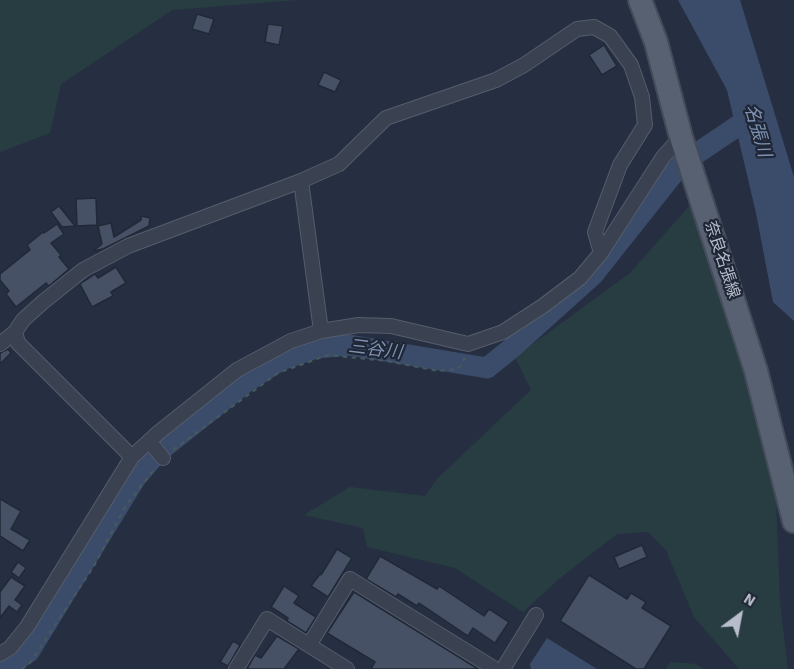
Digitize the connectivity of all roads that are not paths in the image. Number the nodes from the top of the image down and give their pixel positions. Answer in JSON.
{"nodes":[{"id":1,"x":640,"y":0,"type":"edge"},
{"id":2,"x":683,"y":143,"type":"junction"},
{"id":3,"x":302,"y":181,"type":"junction"},
{"id":4,"x":601,"y":253,"type":"junction"},
{"id":5,"x":321,"y":331,"type":"junction"},
{"id":6,"x":15,"y":332,"type":"junction"},
{"id":7,"x":0,"y":344,"type":"edge"},
{"id":8,"x":149,"y":442,"type":"junction"},
{"id":9,"x":162,"y":456,"type":"road end"},
{"id":10,"x":132,"y":457,"type":"junction"},
{"id":11,"x":794,"y":521,"type":"edge"},
{"id":12,"x":536,"y":615,"type":"dead end"},
{"id":13,"x":309,"y":645,"type":"junction"},
{"id":14,"x":0,"y":654,"type":"edge"},
{"id":15,"x":329,"y":664,"type":"edge"},
{"id":16,"x":236,"y":669,"type":"edge"},
{"id":17,"x":347,"y":669,"type":"edge"},
{"id":18,"x":495,"y":669,"type":"edge"},
{"id":19,"x":503,"y":669,"type":"edge"}],
"edges":[{"from":1,"to":2,"type":"main road","name":"奈良名張線"},
{"from":2,"to":4,"type":"street"},
{"from":2,"to":11,"type":"main road","name":"奈良名張線"},
{"from":3,"to":4,"type":"street"},
{"from":3,"to":5,"type":"street"},
{"from":3,"to":6,"type":"street"},
{"from":4,"to":5,"type":"street"},
{"from":5,"to":8,"type":"street"},
{"from":6,"to":7,"type":"street"},
{"from":6,"to":10,"type":"street"},
{"from":8,"to":9,"type":"street"},
{"from":8,"to":10,"type":"street"},
{"from":10,"to":14,"type":"street"},
{"from":12,"to":19,"type":"street"},
{"from":13,"to":15,"type":"street"},
{"from":13,"to":16,"type":"street"},
{"from":13,"to":18,"type":"street"},
{"from":15,"to":17,"type":"street"}]}
